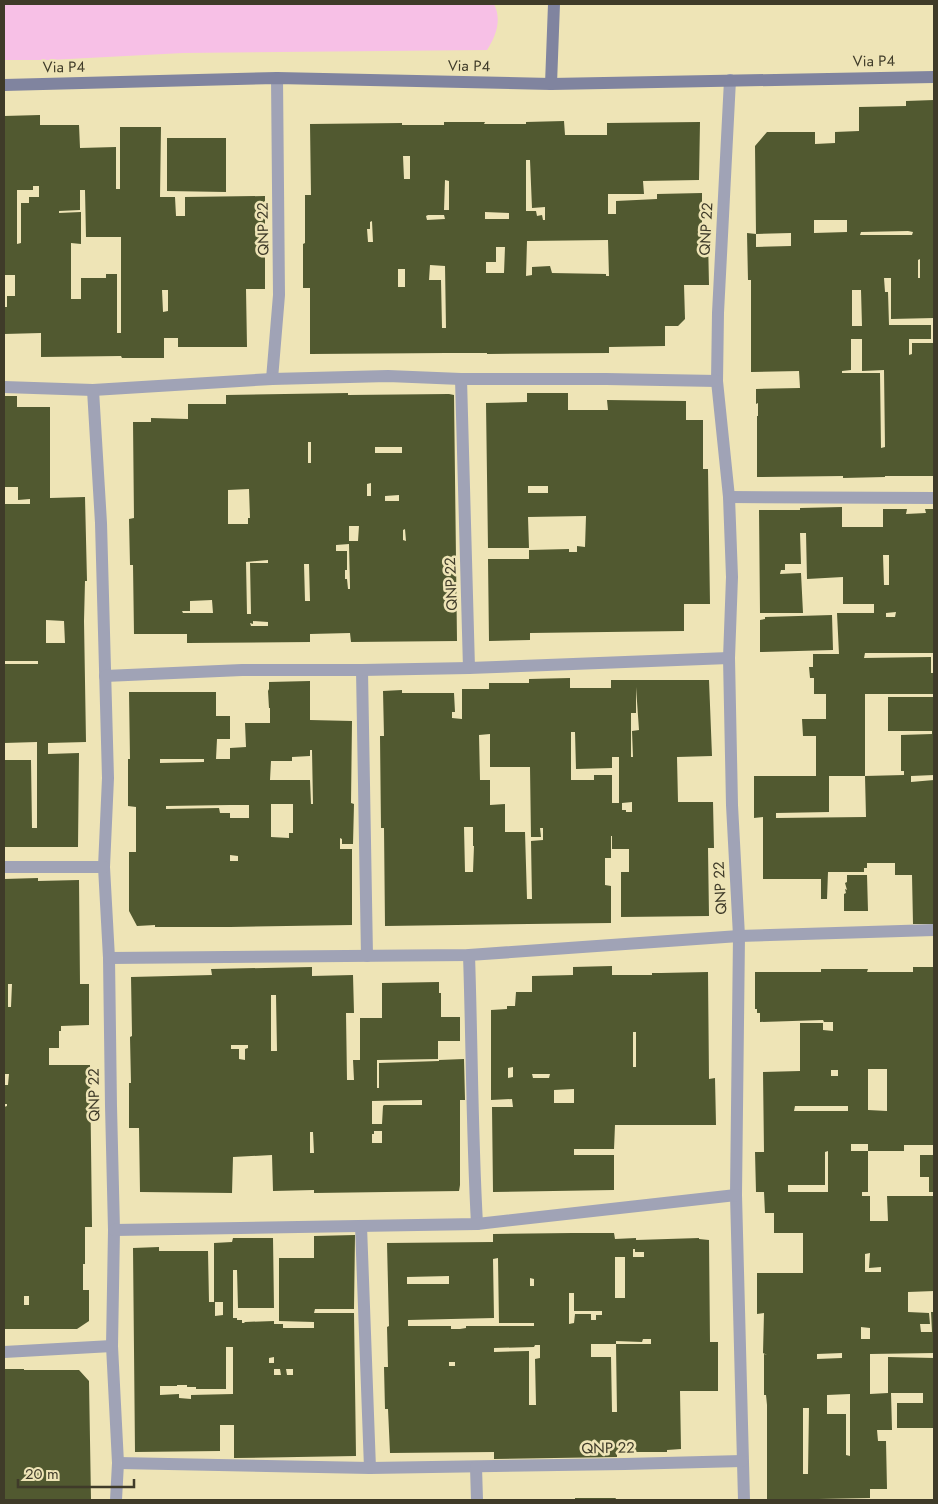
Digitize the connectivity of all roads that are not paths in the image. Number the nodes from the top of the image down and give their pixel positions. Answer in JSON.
{"nodes":[{"id":1,"x":554,"y":4,"type":"edge"},
{"id":2,"x":934,"y":77,"type":"edge"},
{"id":3,"x":277,"y":78,"type":"junction"},
{"id":4,"x":730,"y":80,"type":"junction"},
{"id":5,"x":550,"y":84,"type":"junction"},
{"id":6,"x":4,"y":85,"type":"edge"},
{"id":7,"x":272,"y":379,"type":"junction"},
{"id":8,"x":461,"y":379,"type":"junction"},
{"id":9,"x":717,"y":381,"type":"junction"},
{"id":10,"x":4,"y":387,"type":"edge"},
{"id":11,"x":93,"y":390,"type":"junction"},
{"id":12,"x":729,"y":497,"type":"junction"},
{"id":13,"x":934,"y":498,"type":"edge"},
{"id":14,"x":729,"y":658,"type":"junction"},
{"id":15,"x":469,"y":668,"type":"junction"},
{"id":16,"x":362,"y":670,"type":"junction"},
{"id":17,"x":105,"y":676,"type":"junction"},
{"id":18,"x":4,"y":867,"type":"edge"},
{"id":19,"x":104,"y":867,"type":"junction"},
{"id":20,"x":934,"y":930,"type":"edge"},
{"id":21,"x":739,"y":936,"type":"junction"},
{"id":22,"x":469,"y":955,"type":"junction"},
{"id":23,"x":367,"y":956,"type":"junction"},
{"id":24,"x":109,"y":958,"type":"junction"},
{"id":25,"x":736,"y":1195,"type":"junction"},
{"id":26,"x":477,"y":1224,"type":"junction"},
{"id":27,"x":361,"y":1226,"type":"junction"},
{"id":28,"x":114,"y":1230,"type":"junction"},
{"id":29,"x":112,"y":1346,"type":"junction"},
{"id":30,"x":4,"y":1352,"type":"edge"},
{"id":31,"x":742,"y":1461,"type":"junction"},
{"id":32,"x":118,"y":1463,"type":"junction"},
{"id":33,"x":476,"y":1467,"type":"junction"},
{"id":34,"x":370,"y":1468,"type":"junction"},
{"id":35,"x":116,"y":1500,"type":"edge"},
{"id":36,"x":477,"y":1500,"type":"edge"},
{"id":37,"x":744,"y":1500,"type":"edge"}],
"edges":[{"from":1,"to":5,"type":"street"},
{"from":2,"to":4,"type":"street","name":"Via P4"},
{"from":3,"to":5,"type":"street","name":"Via P4"},
{"from":3,"to":6,"type":"street","name":"Via P4"},
{"from":3,"to":7,"type":"street","name":"QNP 22"},
{"from":4,"to":5,"type":"street","name":"Via P4"},
{"from":4,"to":9,"type":"street","name":"QNP 22"},
{"from":7,"to":8,"type":"street"},
{"from":7,"to":11,"type":"street"},
{"from":8,"to":9,"type":"street"},
{"from":8,"to":15,"type":"street","name":"QNP 22"},
{"from":9,"to":12,"type":"street","name":"QNP 22"},
{"from":10,"to":11,"type":"street"},
{"from":11,"to":17,"type":"street","name":"QNP 22"},
{"from":12,"to":13,"type":"street"},
{"from":12,"to":14,"type":"street","name":"QNP 22"},
{"from":14,"to":15,"type":"street"},
{"from":14,"to":21,"type":"street","name":"QNP 22"},
{"from":15,"to":16,"type":"street"},
{"from":16,"to":17,"type":"street"},
{"from":16,"to":23,"type":"street"},
{"from":17,"to":19,"type":"street","name":"QNP 22"},
{"from":18,"to":19,"type":"street"},
{"from":19,"to":24,"type":"street","name":"QNP 22"},
{"from":20,"to":21,"type":"street","name":"QNP 22"},
{"from":21,"to":22,"type":"street","name":"QNP 22"},
{"from":21,"to":25,"type":"street","name":"QNP 22"},
{"from":22,"to":23,"type":"street","name":"QNP 22"},
{"from":22,"to":26,"type":"street"},
{"from":23,"to":24,"type":"street","name":"QNP 22"},
{"from":24,"to":28,"type":"street","name":"QNP 22"},
{"from":25,"to":26,"type":"street"},
{"from":25,"to":31,"type":"street","name":"QNP 22"},
{"from":26,"to":27,"type":"street"},
{"from":27,"to":28,"type":"street"},
{"from":27,"to":34,"type":"street"},
{"from":28,"to":29,"type":"street","name":"QNP 22"},
{"from":29,"to":30,"type":"street"},
{"from":29,"to":32,"type":"street","name":"QNP 22"},
{"from":31,"to":33,"type":"street","name":"QNP 22"},
{"from":31,"to":37,"type":"street","name":"QNP 22"},
{"from":32,"to":34,"type":"street","name":"QNP 22"},
{"from":32,"to":35,"type":"street","name":"QNP 22"},
{"from":33,"to":34,"type":"street","name":"QNP 22"},
{"from":33,"to":36,"type":"street"}]}
